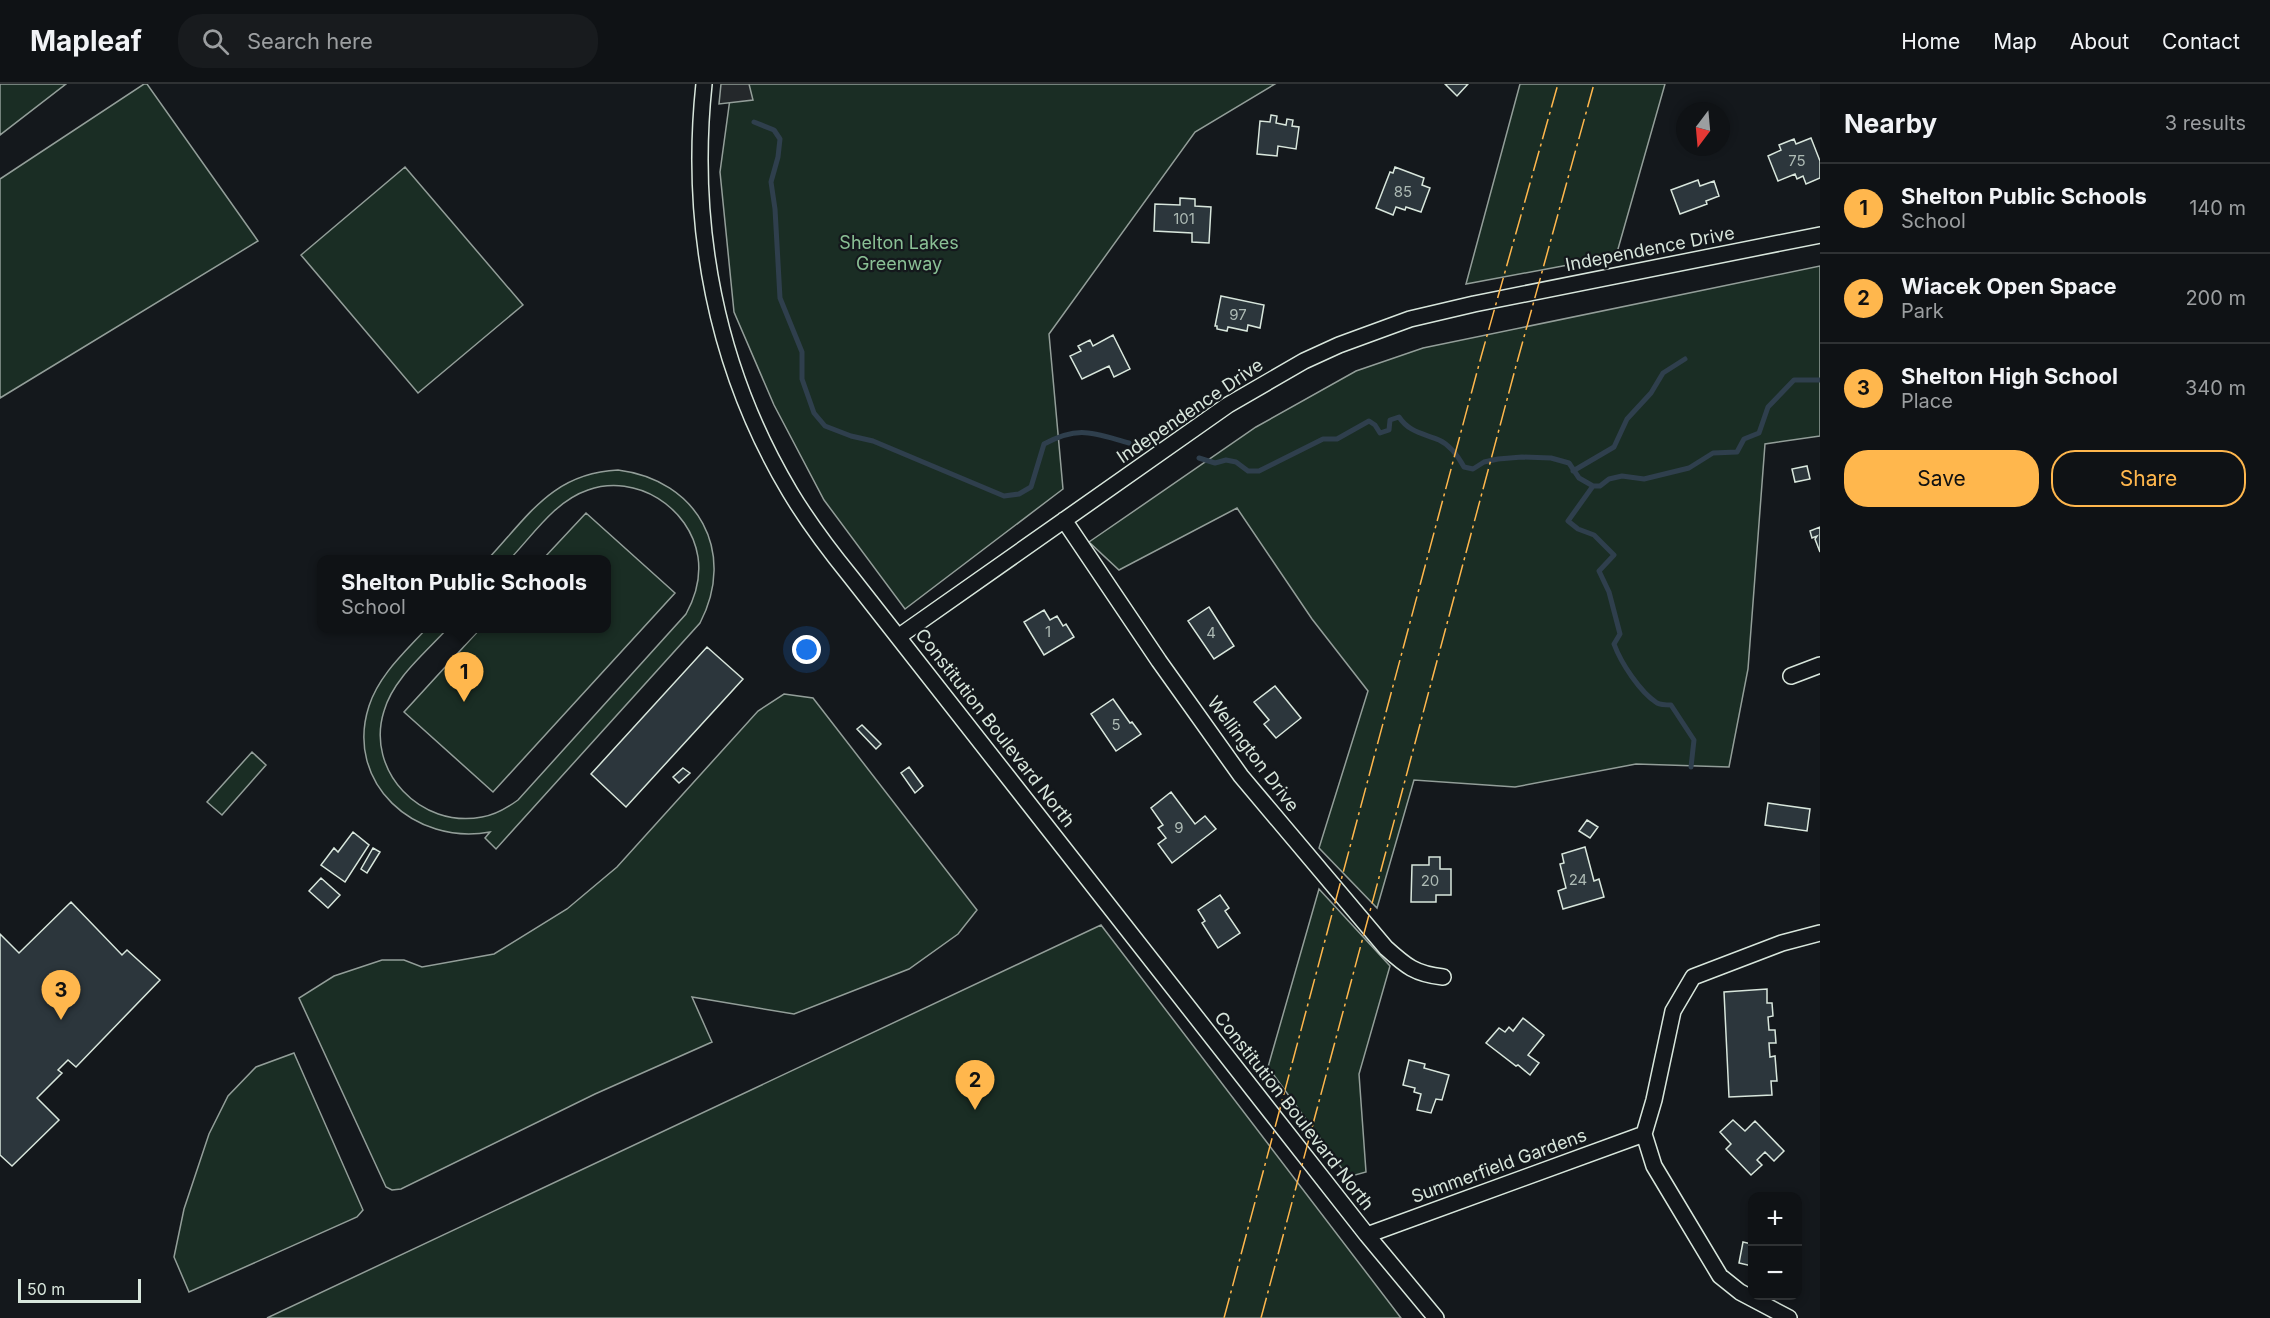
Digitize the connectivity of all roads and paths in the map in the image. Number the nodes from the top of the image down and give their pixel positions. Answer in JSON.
{"nodes":[{"id":1,"x":705,"y":84,"type":"edge"},
{"id":2,"x":1820,"y":235,"type":"edge"},
{"id":3,"x":1064,"y":520,"type":"junction"},
{"id":4,"x":898,"y":637,"type":"junction"},
{"id":5,"x":1820,"y":665,"type":"edge"},
{"id":6,"x":1791,"y":676,"type":"dead end"},
{"id":7,"x":1820,"y":933,"type":"edge"},
{"id":8,"x":1443,"y":978,"type":"dead end"},
{"id":9,"x":1644,"y":1134,"type":"junction"},
{"id":10,"x":1366,"y":1235,"type":"junction"},
{"id":11,"x":1436,"y":1318,"type":"edge"},
{"id":12,"x":1789,"y":1318,"type":"edge"}],
"edges":[{"from":1,"to":4,"type":"street","name":"Constitution Boulevard North"},
{"from":2,"to":3,"type":"street","name":"Independence Drive"},
{"from":3,"to":4,"type":"street","name":"Independence Drive"},
{"from":3,"to":8,"type":"street","name":"Wellington Drive"},
{"from":4,"to":10,"type":"street","name":"Constitution Boulevard North"},
{"from":5,"to":6,"type":"street"},
{"from":7,"to":9,"type":"street"},
{"from":9,"to":10,"type":"street","name":"Summerfield Gardens"},
{"from":9,"to":12,"type":"street"},
{"from":10,"to":11,"type":"street","name":"Constitution Boulevard North"}]}
